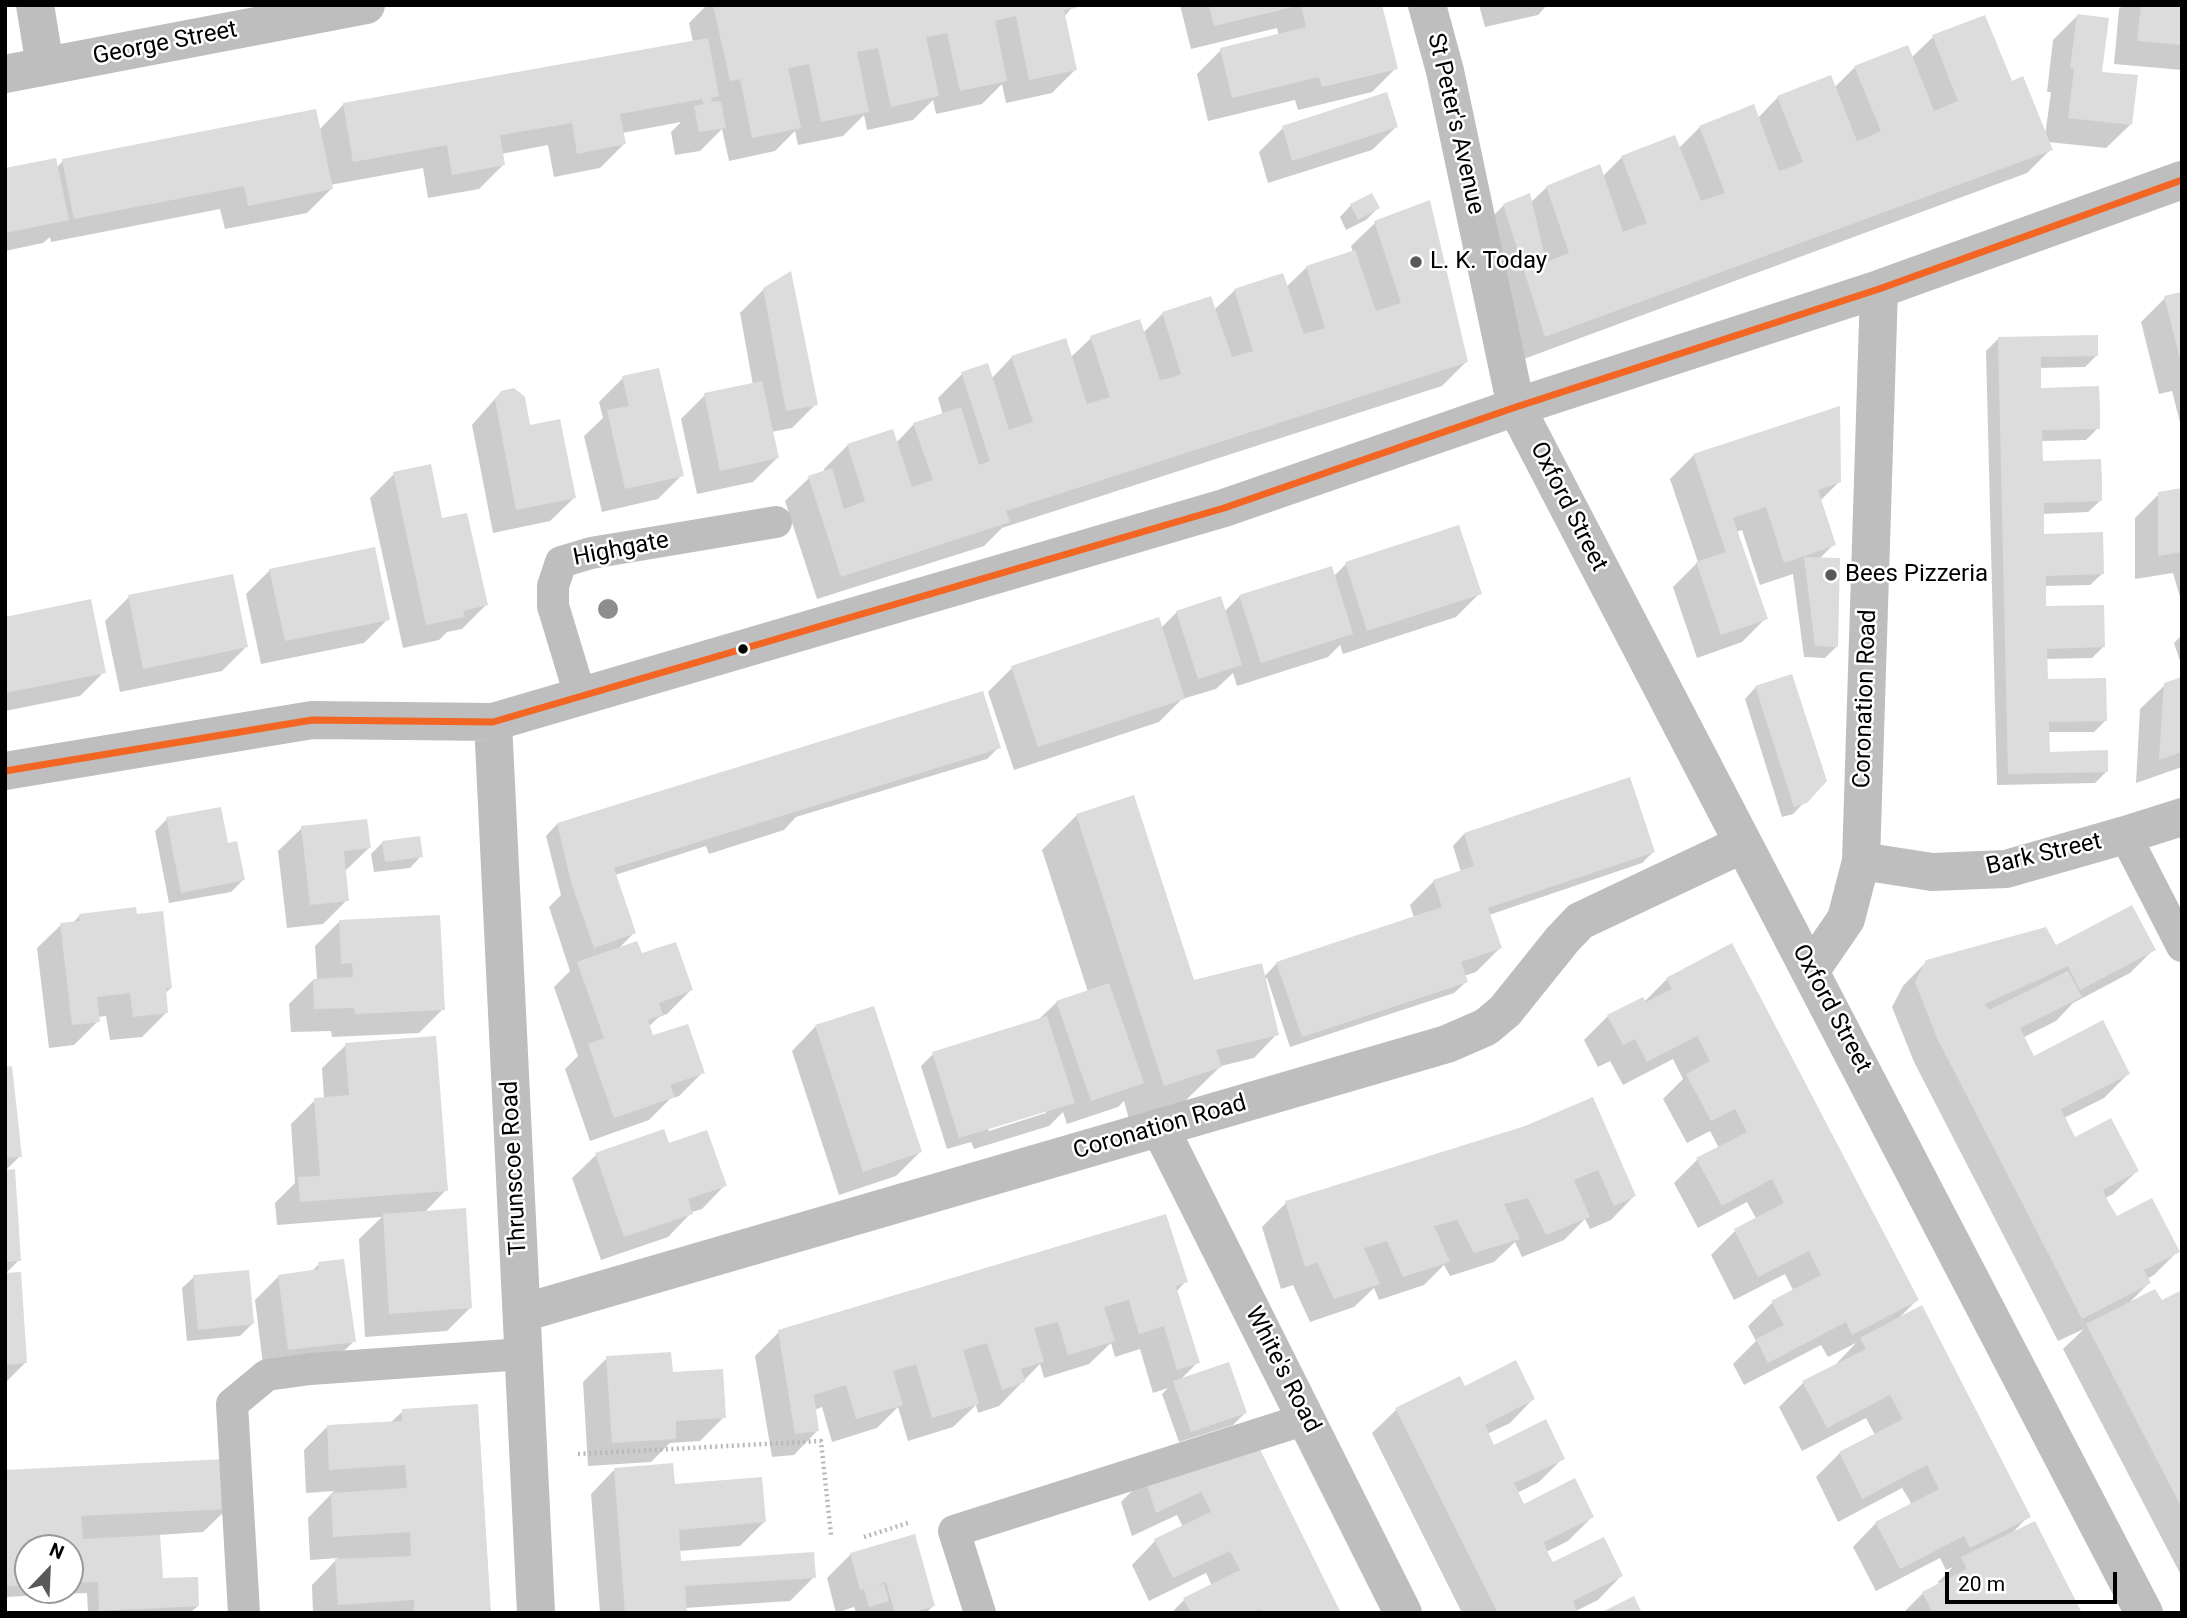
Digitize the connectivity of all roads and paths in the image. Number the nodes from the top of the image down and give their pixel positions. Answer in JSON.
{"nodes":[{"id":1,"x":35,"y":5,"type":"edge"},
{"id":2,"x":366,"y":5,"type":"edge"},
{"id":3,"x":1427,"y":5,"type":"edge"},
{"id":4,"x":45,"y":66,"type":"junction"},
{"id":5,"x":5,"y":74,"type":"edge"},
{"id":6,"x":2182,"y":180,"type":"edge"},
{"id":7,"x":1880,"y":289,"type":"junction"},
{"id":8,"x":1516,"y":407,"type":"junction"},
{"id":9,"x":776,"y":522,"type":"dead end"},
{"id":10,"x":580,"y":695,"type":"junction"},
{"id":11,"x":493,"y":722,"type":"junction"},
{"id":12,"x":5,"y":771,"type":"edge"},
{"id":13,"x":2182,"y":817,"type":"edge"},
{"id":14,"x":2125,"y":835,"type":"junction"},
{"id":15,"x":1743,"y":844,"type":"junction"},
{"id":16,"x":1861,"y":861,"type":"junction"},
{"id":17,"x":2182,"y":946,"type":"edge"},
{"id":18,"x":1811,"y":970,"type":"junction"},
{"id":19,"x":1160,"y":1128,"type":"junction"},
{"id":20,"x":522,"y":1313,"type":"junction"},
{"id":21,"x":523,"y":1354,"type":"junction"},
{"id":22,"x":1306,"y":1419,"type":"junction"},
{"id":23,"x":529,"y":1457,"type":"junction"},
{"id":24,"x":831,"y":1535,"type":"dead end"},
{"id":25,"x":244,"y":1613,"type":"edge"},
{"id":26,"x":536,"y":1613,"type":"edge"},
{"id":27,"x":980,"y":1613,"type":"edge"},
{"id":28,"x":1403,"y":1613,"type":"edge"},
{"id":29,"x":2144,"y":1613,"type":"edge"}],
"edges":[{"from":1,"to":4,"type":"street"},
{"from":2,"to":4,"type":"street","name":"George Street"},
{"from":3,"to":8,"type":"street","name":"St Peter's Avenue"},
{"from":4,"to":5,"type":"street","name":"George Street"},
{"from":6,"to":7,"type":"street"},
{"from":7,"to":8,"type":"street"},
{"from":7,"to":16,"type":"street","name":"Coronation Road"},
{"from":8,"to":10,"type":"street"},
{"from":8,"to":15,"type":"street","name":"Oxford Street"},
{"from":9,"to":10,"type":"lane","name":"Highgate"},
{"from":10,"to":11,"type":"street"},
{"from":11,"to":12,"type":"street"},
{"from":11,"to":20,"type":"street","name":"Thrunscoe Road"},
{"from":13,"to":14,"type":"street","name":"Bark Street"},
{"from":14,"to":16,"type":"street","name":"Bark Street"},
{"from":14,"to":17,"type":"lane"},
{"from":15,"to":18,"type":"street","name":"Oxford Street"},
{"from":15,"to":19,"type":"street","name":"Coronation Road"},
{"from":16,"to":18,"type":"street","name":"Coronation Road"},
{"from":18,"to":29,"type":"street","name":"Oxford Street"},
{"from":19,"to":20,"type":"street","name":"Coronation Road"},
{"from":19,"to":22,"type":"street","name":"White's Road"},
{"from":20,"to":21,"type":"street","name":"Thrunscoe Road"},
{"from":21,"to":23,"type":"street","name":"Thrunscoe Road"},
{"from":21,"to":25,"type":"lane"},
{"from":22,"to":27,"type":"lane"},
{"from":22,"to":28,"type":"street","name":"White's Road"},
{"from":23,"to":24,"type":"path"},
{"from":23,"to":26,"type":"street","name":"Thrunscoe Road"}]}
